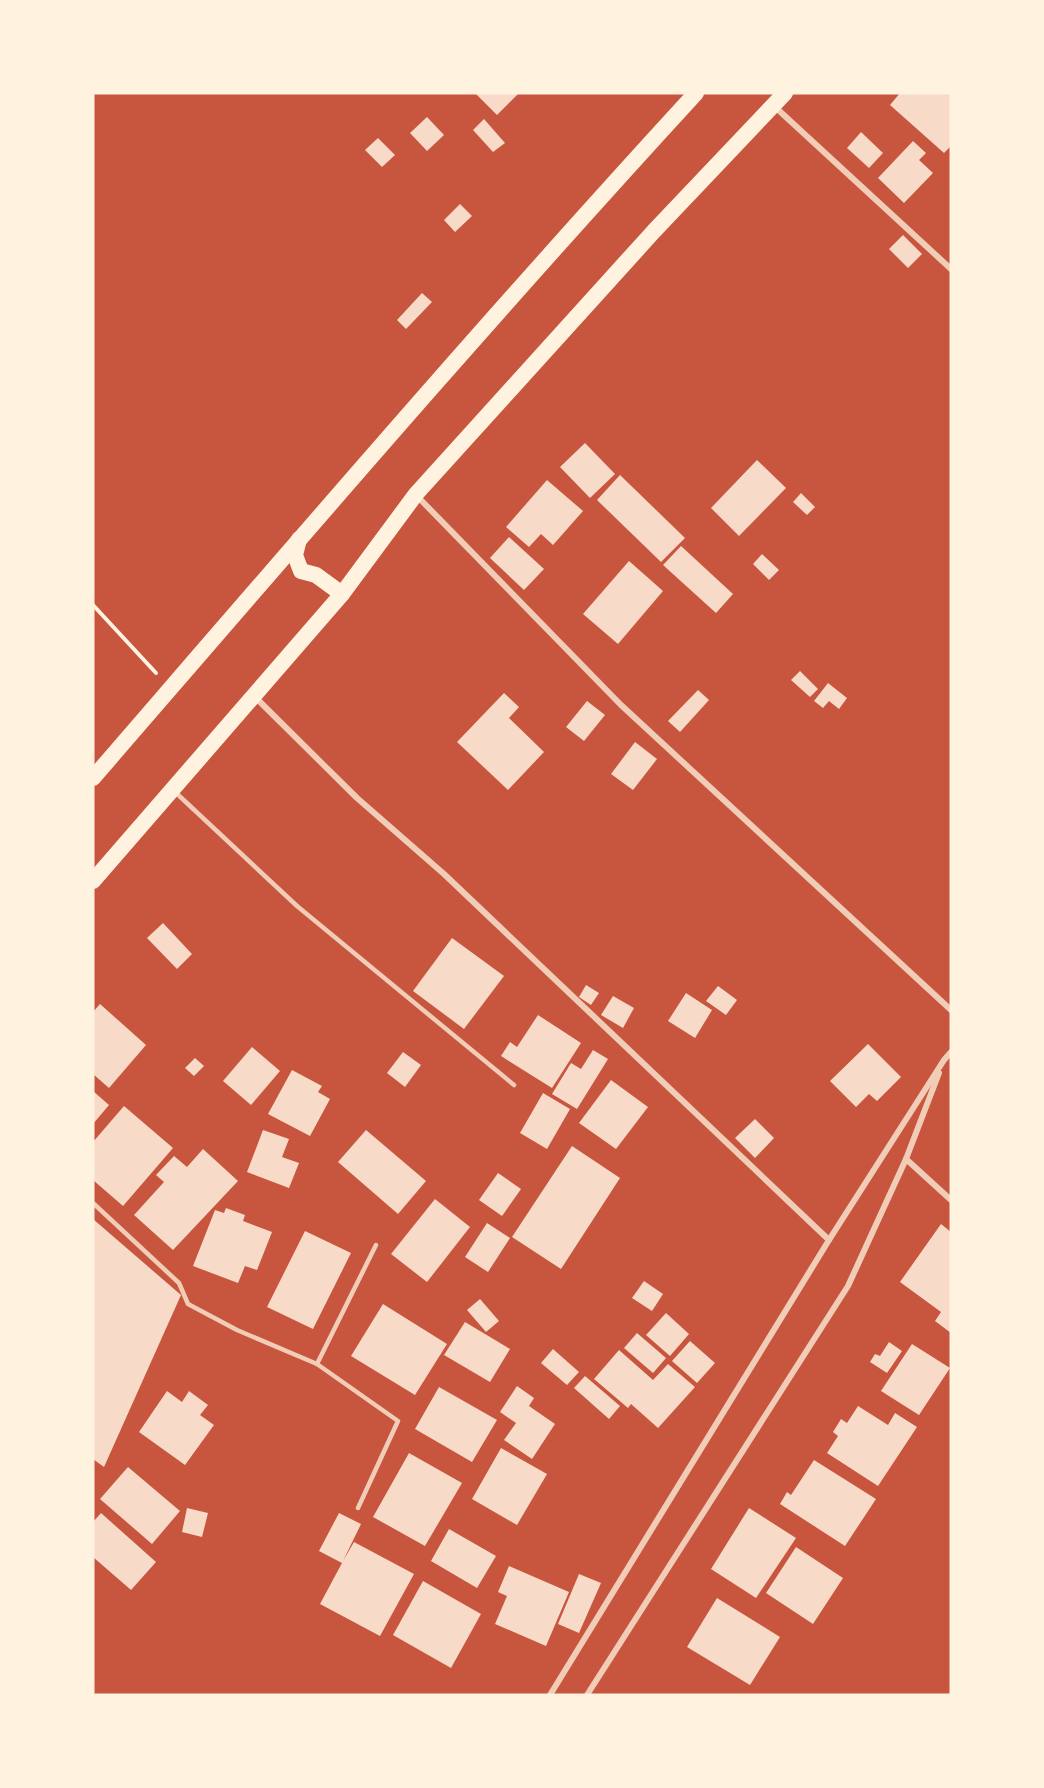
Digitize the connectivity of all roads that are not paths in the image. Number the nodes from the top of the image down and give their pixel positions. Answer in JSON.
{"nodes":[{"id":1,"x":696,"y":93,"type":"edge"},
{"id":2,"x":779,"y":99,"type":"edge"},
{"id":3,"x":951,"y":269,"type":"edge"},
{"id":4,"x":416,"y":494,"type":"junction"},
{"id":5,"x":299,"y":539,"type":"junction"},
{"id":6,"x":342,"y":594,"type":"junction"},
{"id":7,"x":254,"y":696,"type":"junction"},
{"id":8,"x":93,"y":778,"type":"edge"},
{"id":9,"x":172,"y":789,"type":"junction"},
{"id":10,"x":93,"y":881,"type":"edge"},
{"id":11,"x":951,"y":1010,"type":"edge"},
{"id":12,"x":951,"y":1052,"type":"edge"},
{"id":13,"x":944,"y":1060,"type":"junction"},
{"id":14,"x":514,"y":1085,"type":"dead end"},
{"id":15,"x":906,"y":1159,"type":"junction"},
{"id":16,"x":951,"y":1200,"type":"edge"},
{"id":17,"x":93,"y":1203,"type":"edge"},
{"id":18,"x":829,"y":1240,"type":"junction"},
{"id":19,"x":376,"y":1245,"type":"dead end"},
{"id":20,"x":317,"y":1364,"type":"junction"},
{"id":21,"x":358,"y":1508,"type":"dead end"},
{"id":22,"x":550,"y":1695,"type":"edge"},
{"id":23,"x":587,"y":1695,"type":"edge"}],
"edges":[{"from":1,"to":5,"type":"highway"},
{"from":2,"to":3,"type":"street"},
{"from":2,"to":4,"type":"highway"},
{"from":4,"to":6,"type":"highway"},
{"from":4,"to":11,"type":"street"},
{"from":5,"to":6,"type":"highway"},
{"from":5,"to":8,"type":"highway"},
{"from":6,"to":7,"type":"highway"},
{"from":7,"to":9,"type":"highway"},
{"from":7,"to":18,"type":"street"},
{"from":9,"to":10,"type":"highway"},
{"from":9,"to":14,"type":"lane"},
{"from":12,"to":13,"type":"street"},
{"from":13,"to":15,"type":"street"},
{"from":13,"to":18,"type":"street"},
{"from":15,"to":16,"type":"street"},
{"from":15,"to":23,"type":"street"},
{"from":17,"to":20,"type":"lane"},
{"from":18,"to":22,"type":"street"},
{"from":19,"to":20,"type":"lane"},
{"from":20,"to":21,"type":"lane"}]}
